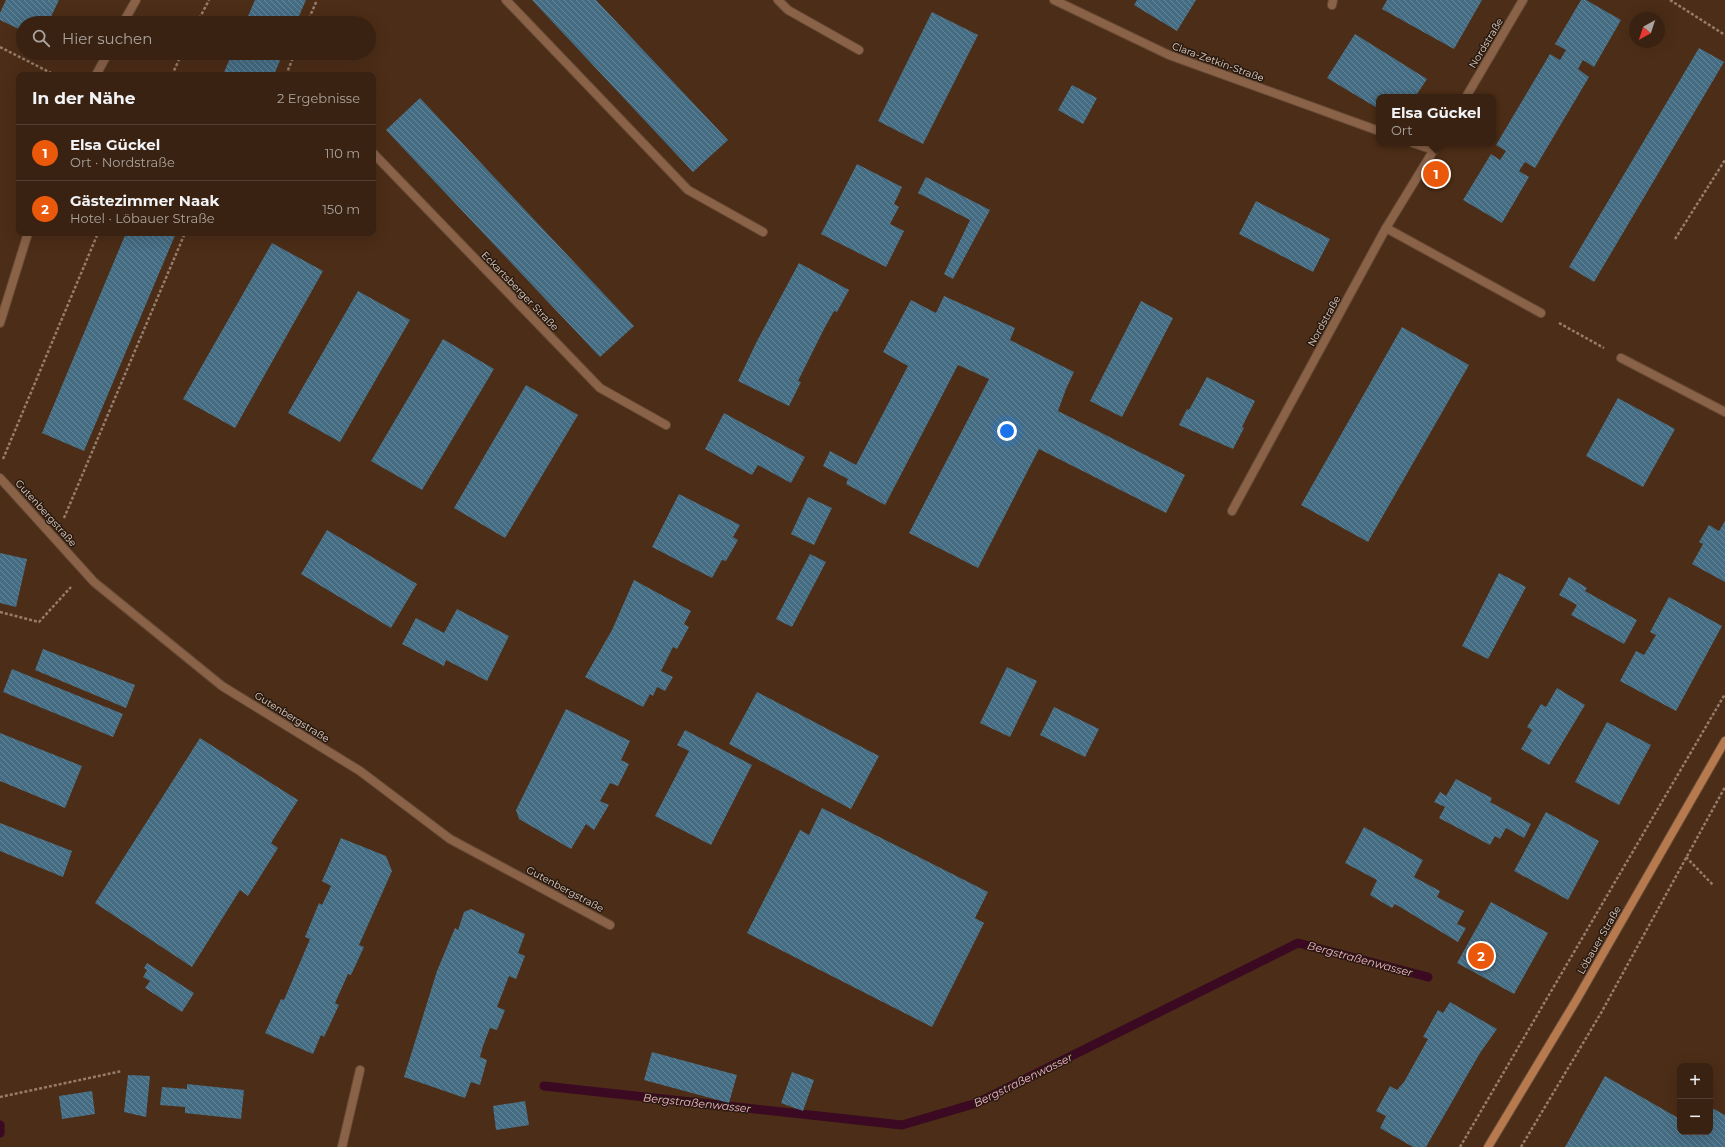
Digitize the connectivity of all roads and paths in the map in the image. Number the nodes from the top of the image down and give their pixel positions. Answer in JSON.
{"nodes":[{"id":1,"x":136,"y":0,"type":"edge"},
{"id":2,"x":208,"y":0,"type":"edge"},
{"id":3,"x":317,"y":0,"type":"edge"},
{"id":4,"x":506,"y":0,"type":"edge"},
{"id":5,"x":778,"y":0,"type":"edge"},
{"id":6,"x":1054,"y":0,"type":"edge"},
{"id":7,"x":1523,"y":0,"type":"edge"},
{"id":8,"x":1670,"y":0,"type":"edge"},
{"id":9,"x":127,"y":16,"type":"edge"},
{"id":10,"x":200,"y":16,"type":"edge"},
{"id":11,"x":310,"y":16,"type":"edge"},
{"id":12,"x":1725,"y":36,"type":"edge"},
{"id":13,"x":0,"y":47,"type":"edge"},
{"id":14,"x":859,"y":50,"type":"dead end"},
{"id":15,"x":16,"y":55,"type":"edge"},
{"id":16,"x":26,"y":60,"type":"edge"},
{"id":17,"x":104,"y":60,"type":"edge"},
{"id":18,"x":179,"y":60,"type":"edge"},
{"id":19,"x":292,"y":60,"type":"edge"},
{"id":20,"x":49,"y":72,"type":"edge"},
{"id":21,"x":98,"y":72,"type":"edge"},
{"id":22,"x":173,"y":72,"type":"edge"},
{"id":23,"x":287,"y":72,"type":"edge"},
{"id":24,"x":1468,"y":94,"type":"edge"},
{"id":25,"x":1376,"y":130,"type":"edge"},
{"id":26,"x":1436,"y":147,"type":"edge"},
{"id":27,"x":376,"y":156,"type":"edge"},
{"id":28,"x":1725,"y":160,"type":"edge"},
{"id":29,"x":1386,"y":228,"type":"junction"},
{"id":30,"x":763,"y":232,"type":"dead end"},
{"id":31,"x":27,"y":236,"type":"edge"},
{"id":32,"x":97,"y":236,"type":"edge"},
{"id":33,"x":184,"y":236,"type":"edge"},
{"id":34,"x":1675,"y":239,"type":"dead end"},
{"id":35,"x":1541,"y":313,"type":"joint"},
{"id":36,"x":0,"y":323,"type":"edge"},
{"id":37,"x":1621,"y":358,"type":"joint"},
{"id":38,"x":1725,"y":412,"type":"edge"},
{"id":39,"x":666,"y":425,"type":"dead end"},
{"id":40,"x":0,"y":465,"type":"edge"},
{"id":41,"x":0,"y":478,"type":"edge"},
{"id":42,"x":1232,"y":511,"type":"dead end"},
{"id":43,"x":55,"y":539,"type":"junction"},
{"id":44,"x":84,"y":572,"type":"junction"},
{"id":45,"x":0,"y":612,"type":"edge"},
{"id":46,"x":1725,"y":694,"type":"edge"},
{"id":47,"x":1725,"y":741,"type":"edge"},
{"id":48,"x":1725,"y":787,"type":"edge"},
{"id":49,"x":1669,"y":839,"type":"junction"},
{"id":50,"x":1686,"y":857,"type":"junction"},
{"id":51,"x":1713,"y":885,"type":"dead end"},
{"id":52,"x":610,"y":925,"type":"dead end"},
{"id":53,"x":360,"y":1070,"type":"dead end"},
{"id":54,"x":122,"y":1071,"type":"dead end"},
{"id":55,"x":0,"y":1097,"type":"edge"},
{"id":56,"x":342,"y":1147,"type":"edge"},
{"id":57,"x":1460,"y":1147,"type":"edge"},
{"id":58,"x":1488,"y":1147,"type":"edge"},
{"id":59,"x":1522,"y":1147,"type":"edge"}],
"edges":[{"from":1,"to":9,"type":"street"},
{"from":2,"to":10,"type":"path"},
{"from":3,"to":11,"type":"path"},
{"from":4,"to":30,"type":"street"},
{"from":5,"to":14,"type":"street"},
{"from":6,"to":25,"type":"street","name":"Clara-Zetkin-Straße"},
{"from":7,"to":24,"type":"street","name":"Nordstraße"},
{"from":8,"to":12,"type":"path"},
{"from":13,"to":15,"type":"path"},
{"from":16,"to":20,"type":"path"},
{"from":17,"to":21,"type":"street"},
{"from":18,"to":22,"type":"path"},
{"from":19,"to":23,"type":"path"},
{"from":26,"to":29,"type":"street","name":"Nordstraße"},
{"from":27,"to":39,"type":"street","name":"Eckartsberger Straße"},
{"from":28,"to":34,"type":"path"},
{"from":29,"to":35,"type":"street"},
{"from":29,"to":42,"type":"street","name":"Nordstraße"},
{"from":31,"to":36,"type":"street"},
{"from":32,"to":40,"type":"path"},
{"from":33,"to":43,"type":"path"},
{"from":35,"to":37,"type":"path"},
{"from":37,"to":38,"type":"street"},
{"from":41,"to":43,"type":"street","name":"Gutenbergstraße"},
{"from":43,"to":44,"type":"street","name":"Gutenbergstraße"},
{"from":44,"to":45,"type":"path"},
{"from":44,"to":52,"type":"street","name":"Gutenbergstraße"},
{"from":46,"to":57,"type":"path"},
{"from":47,"to":49,"type":"main road","name":"Löbauer Straße"},
{"from":48,"to":50,"type":"path"},
{"from":49,"to":50,"type":"path"},
{"from":49,"to":58,"type":"main road","name":"Löbauer Straße"},
{"from":50,"to":51,"type":"path"},
{"from":50,"to":59,"type":"path"},
{"from":53,"to":56,"type":"street"},
{"from":54,"to":55,"type":"path"}]}
